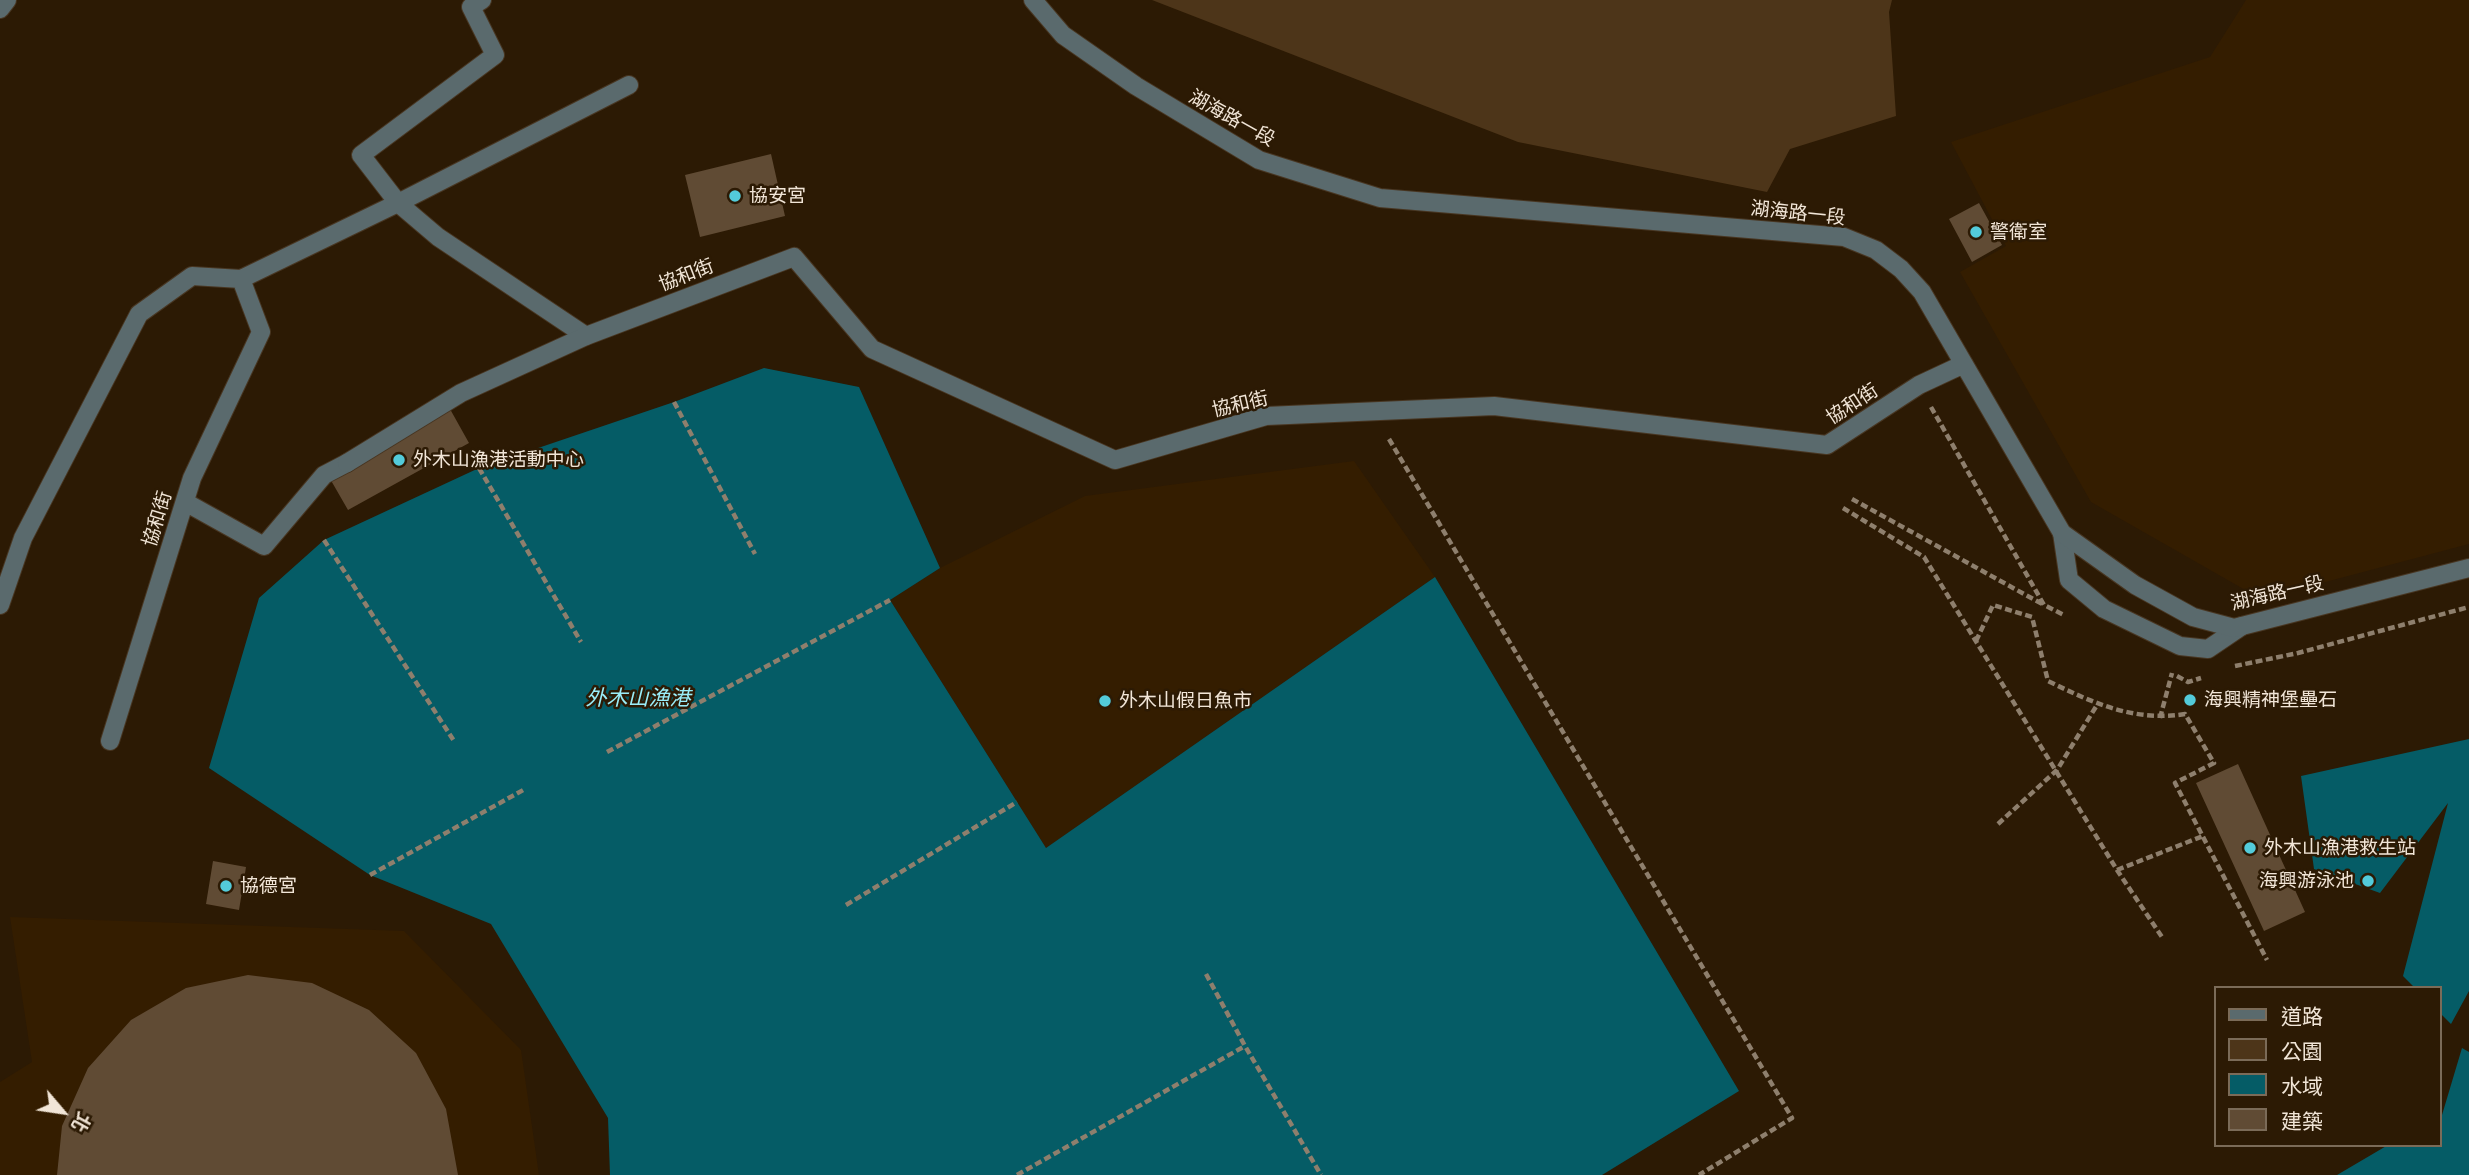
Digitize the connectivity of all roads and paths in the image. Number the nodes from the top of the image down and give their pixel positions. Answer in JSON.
{"nodes":[{"id":1,"x":7,"y":0,"type":"edge"},
{"id":2,"x":482,"y":0,"type":"edge"},
{"id":3,"x":1033,"y":0,"type":"edge"},
{"id":4,"x":0,"y":9,"type":"edge"},
{"id":5,"x":629,"y":85,"type":"dead end"},
{"id":6,"x":398,"y":203,"type":"junction"},
{"id":7,"x":241,"y":279,"type":"junction"},
{"id":8,"x":586,"y":336,"type":"junction"},
{"id":9,"x":1964,"y":365,"type":"junction"},
{"id":10,"x":674,"y":402,"type":"dead end"},
{"id":11,"x":1386,"y":436,"type":"dead end"},
{"id":12,"x":479,"y":468,"type":"dead end"},
{"id":13,"x":1852,"y":499,"type":"dead end"},
{"id":14,"x":185,"y":502,"type":"junction"},
{"id":15,"x":1843,"y":509,"type":"dead end"},
{"id":16,"x":2062,"y":533,"type":"junction"},
{"id":17,"x":324,"y":540,"type":"dead end"},
{"id":18,"x":755,"y":554,"type":"dead end"},
{"id":19,"x":2469,"y":568,"type":"edge"},
{"id":20,"x":890,"y":600,"type":"dead end"},
{"id":21,"x":0,"y":605,"type":"edge"},
{"id":22,"x":2044,"y":605,"type":"dead end"},
{"id":23,"x":2242,"y":626,"type":"junction"},
{"id":24,"x":1976,"y":641,"type":"junction"},
{"id":25,"x":581,"y":642,"type":"dead end"},
{"id":26,"x":2172,"y":673,"type":"dead end"},
{"id":27,"x":2097,"y":705,"type":"junction"},
{"id":28,"x":2160,"y":718,"type":"junction"},
{"id":29,"x":110,"y":741,"type":"dead end"},
{"id":30,"x":454,"y":741,"type":"dead end"},
{"id":31,"x":607,"y":752,"type":"dead end"},
{"id":32,"x":2057,"y":771,"type":"junction"},
{"id":33,"x":525,"y":789,"type":"dead end"},
{"id":34,"x":1017,"y":802,"type":"dead end"},
{"id":35,"x":1998,"y":824,"type":"dead end"},
{"id":36,"x":2203,"y":836,"type":"junction"},
{"id":37,"x":2117,"y":870,"type":"junction"},
{"id":38,"x":370,"y":875,"type":"dead end"},
{"id":39,"x":846,"y":905,"type":"dead end"},
{"id":40,"x":2162,"y":937,"type":"dead end"},
{"id":41,"x":2267,"y":960,"type":"dead end"},
{"id":42,"x":1206,"y":974,"type":"dead end"},
{"id":43,"x":1245,"y":1046,"type":"junction"},
{"id":44,"x":1017,"y":1175,"type":"edge"},
{"id":45,"x":1321,"y":1175,"type":"edge"},
{"id":46,"x":1699,"y":1175,"type":"edge"}],
"edges":[{"from":1,"to":4,"type":"street"},
{"from":2,"to":6,"type":"street"},
{"from":3,"to":9,"type":"street","name":"湖海路一段"},
{"from":5,"to":6,"type":"street"},
{"from":6,"to":7,"type":"street"},
{"from":6,"to":8,"type":"street"},
{"from":7,"to":14,"type":"street","name":"協和街"},
{"from":7,"to":21,"type":"street"},
{"from":8,"to":9,"type":"street","name":"協和街"},
{"from":8,"to":14,"type":"street","name":"協和街"},
{"from":9,"to":16,"type":"street","name":"湖海路一段"},
{"from":10,"to":18,"type":"path"},
{"from":11,"to":46,"type":"path"},
{"from":12,"to":25,"type":"path"},
{"from":13,"to":22,"type":"path"},
{"from":14,"to":29,"type":"street","name":"協和街"},
{"from":15,"to":24,"type":"path"},
{"from":16,"to":23,"type":"street","name":"湖海路一段"},
{"from":16,"to":23,"type":"street"},
{"from":17,"to":30,"type":"path"},
{"from":19,"to":23,"type":"street","name":"湖海路一段"},
{"from":20,"to":31,"type":"path"},
{"from":24,"to":27,"type":"path"},
{"from":24,"to":32,"type":"path"},
{"from":26,"to":28,"type":"path"},
{"from":27,"to":28,"type":"path"},
{"from":27,"to":32,"type":"path"},
{"from":28,"to":36,"type":"path"},
{"from":32,"to":35,"type":"path"},
{"from":32,"to":37,"type":"path"},
{"from":33,"to":38,"type":"path"},
{"from":34,"to":39,"type":"path"},
{"from":36,"to":37,"type":"path"},
{"from":36,"to":41,"type":"path"},
{"from":37,"to":40,"type":"path"},
{"from":42,"to":43,"type":"path"},
{"from":43,"to":44,"type":"path"},
{"from":43,"to":45,"type":"path"}]}
